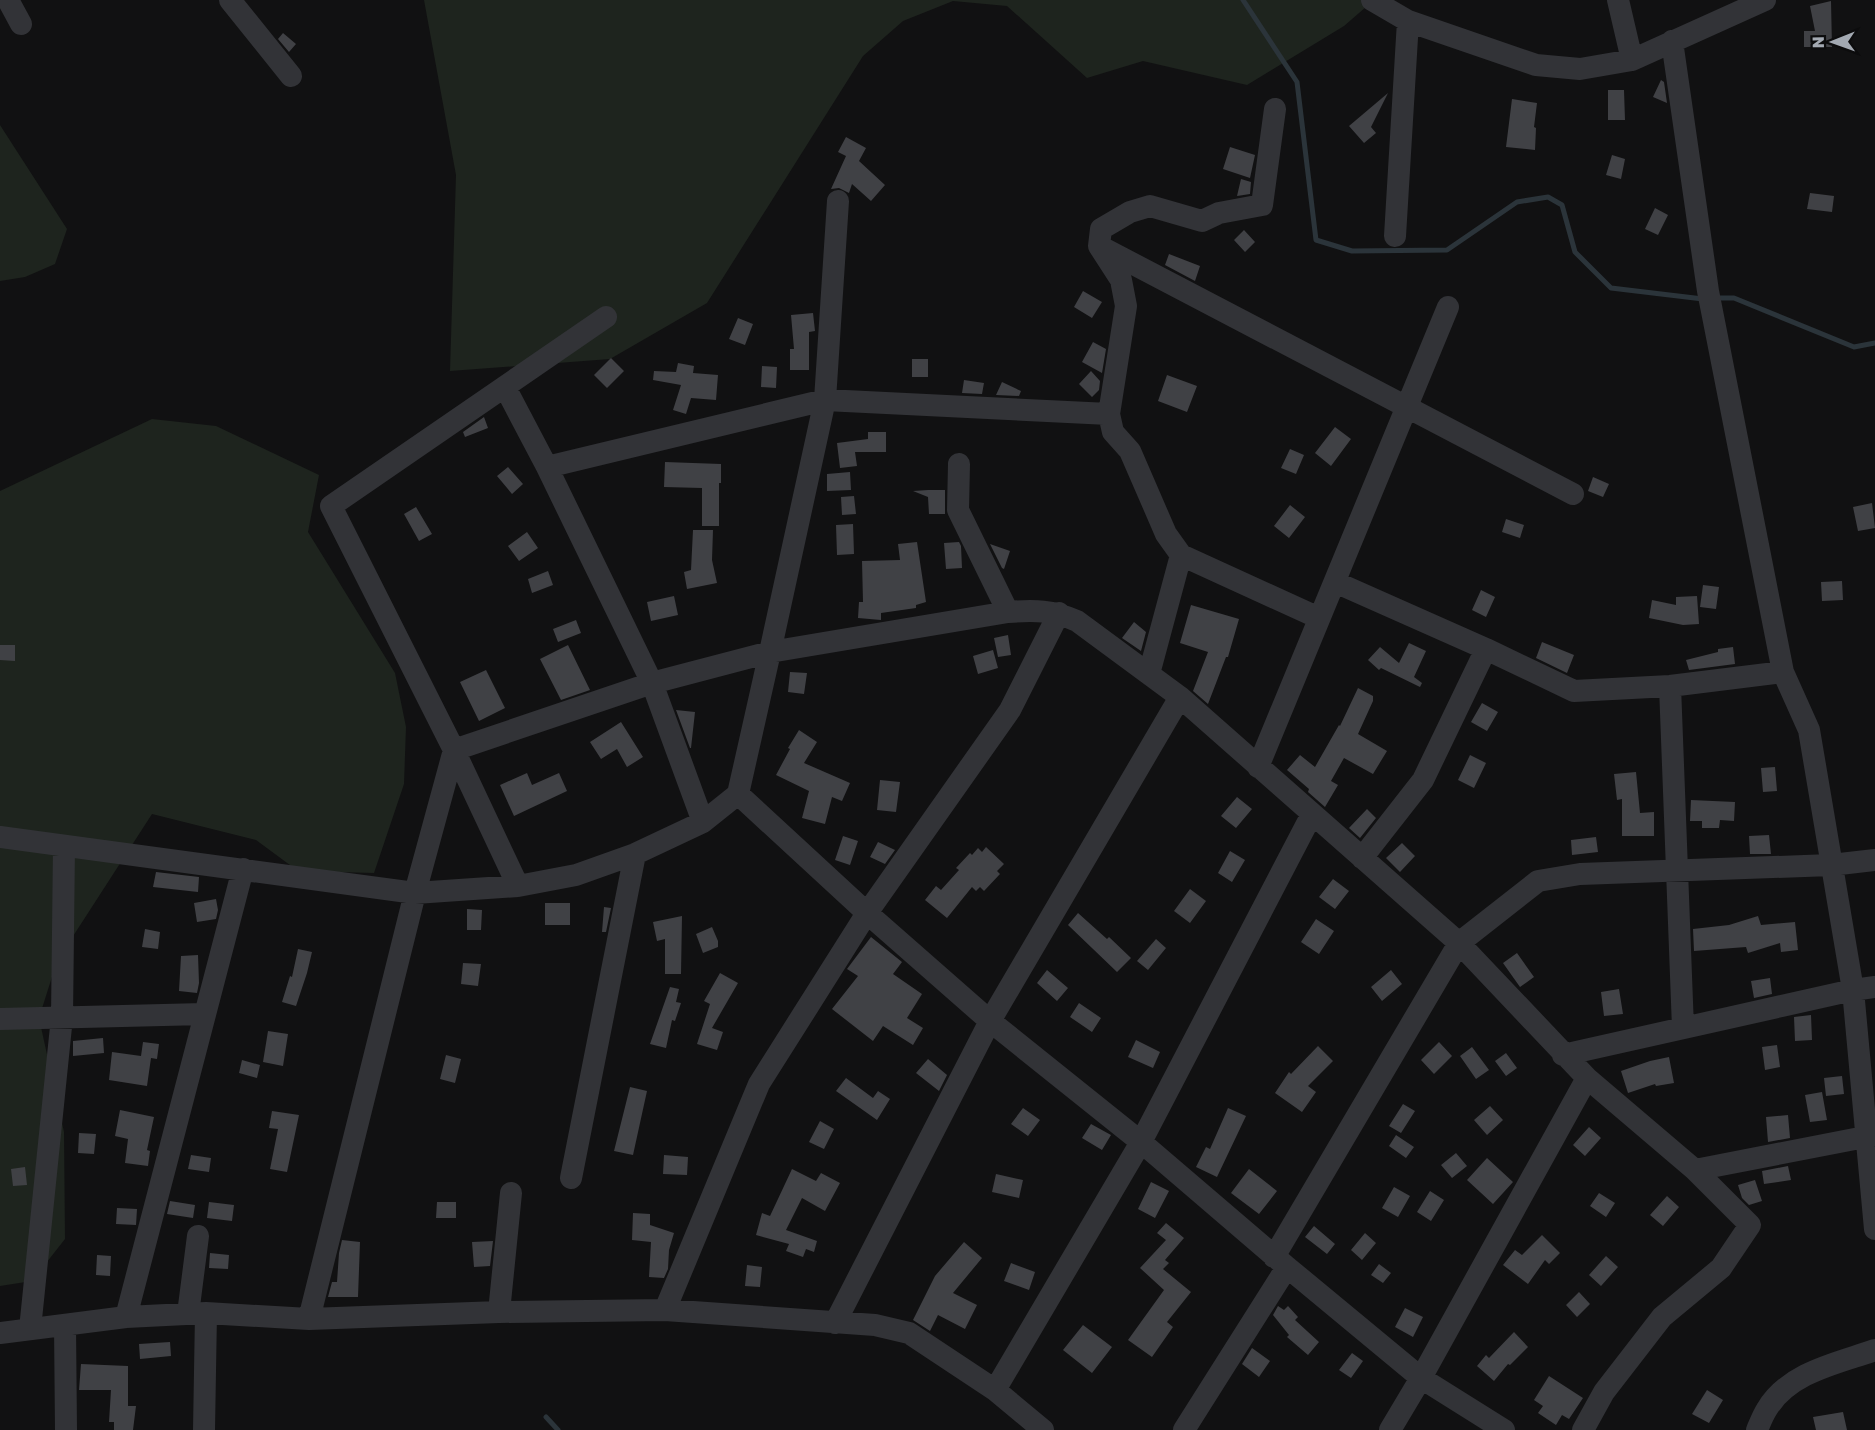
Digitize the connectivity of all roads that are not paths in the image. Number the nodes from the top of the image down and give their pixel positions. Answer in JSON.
{"nodes":[{"id":1,"x":8,"y":0,"type":"edge"},
{"id":2,"x":230,"y":0,"type":"edge"},
{"id":3,"x":1372,"y":0,"type":"edge"},
{"id":4,"x":1618,"y":0,"type":"edge"},
{"id":5,"x":1765,"y":0,"type":"edge"},
{"id":6,"x":1408,"y":21,"type":"junction"},
{"id":7,"x":21,"y":24,"type":"dead end"},
{"id":8,"x":1672,"y":41,"type":"junction"},
{"id":9,"x":1632,"y":60,"type":"junction"},
{"id":10,"x":291,"y":76,"type":"dead end"},
{"id":11,"x":1275,"y":110,"type":"dead end"},
{"id":12,"x":838,"y":201,"type":"dead end"},
{"id":13,"x":1395,"y":236,"type":"dead end"},
{"id":14,"x":1100,"y":246,"type":"junction"},
{"id":15,"x":1448,"y":307,"type":"dead end"},
{"id":16,"x":606,"y":317,"type":"dead end"},
{"id":17,"x":505,"y":387,"type":"junction"},
{"id":18,"x":825,"y":400,"type":"junction"},
{"id":19,"x":1407,"y":408,"type":"junction"},
{"id":20,"x":1109,"y":414,"type":"junction"},
{"id":21,"x":959,"y":464,"type":"dead end"},
{"id":22,"x":547,"y":466,"type":"junction"},
{"id":23,"x":1573,"y":494,"type":"dead end"},
{"id":24,"x":1181,"y":555,"type":"junction"},
{"id":25,"x":1335,"y":582,"type":"junction"},
{"id":26,"x":1008,"y":612,"type":"junction"},
{"id":27,"x":1059,"y":613,"type":"junction"},
{"id":28,"x":1320,"y":618,"type":"junction"},
{"id":29,"x":1486,"y":649,"type":"junction"},
{"id":30,"x":770,"y":652,"type":"junction"},
{"id":31,"x":1783,"y":672,"type":"junction"},
{"id":32,"x":1149,"y":674,"type":"junction"},
{"id":33,"x":652,"y":683,"type":"junction"},
{"id":34,"x":1670,"y":686,"type":"junction"},
{"id":35,"x":1180,"y":697,"type":"junction"},
{"id":36,"x":454,"y":750,"type":"junction"},
{"id":37,"x":1258,"y":767,"type":"junction"},
{"id":38,"x":738,"y":794,"type":"junction"},
{"id":39,"x":1312,"y":814,"type":"junction"},
{"id":40,"x":703,"y":822,"type":"junction"},
{"id":41,"x":0,"y":837,"type":"edge"},
{"id":42,"x":64,"y":846,"type":"junction"},
{"id":43,"x":635,"y":854,"type":"junction"},
{"id":44,"x":1362,"y":858,"type":"junction"},
{"id":45,"x":1875,"y":860,"type":"edge"},
{"id":46,"x":1831,"y":865,"type":"junction"},
{"id":47,"x":243,"y":869,"type":"junction"},
{"id":48,"x":1676,"y":872,"type":"junction"},
{"id":49,"x":518,"y":886,"type":"junction"},
{"id":50,"x":415,"y":892,"type":"junction"},
{"id":51,"x":867,"y":913,"type":"junction"},
{"id":52,"x":1459,"y":943,"type":"junction"},
{"id":53,"x":1864,"y":989,"type":"edge"},
{"id":54,"x":204,"y":1014,"type":"junction"},
{"id":55,"x":62,"y":1017,"type":"junction"},
{"id":56,"x":0,"y":1019,"type":"edge"},
{"id":57,"x":990,"y":1021,"type":"junction"},
{"id":58,"x":1683,"y":1028,"type":"junction"},
{"id":59,"x":1563,"y":1055,"type":"junction"},
{"id":60,"x":1587,"y":1078,"type":"junction"},
{"id":61,"x":1871,"y":1136,"type":"edge"},
{"id":62,"x":1141,"y":1142,"type":"junction"},
{"id":63,"x":1695,"y":1170,"type":"junction"},
{"id":64,"x":571,"y":1178,"type":"dead end"},
{"id":65,"x":511,"y":1193,"type":"dead end"},
{"id":66,"x":1875,"y":1229,"type":"edge"},
{"id":67,"x":198,"y":1236,"type":"dead end"},
{"id":68,"x":1280,"y":1262,"type":"junction"},
{"id":69,"x":664,"y":1310,"type":"junction"},
{"id":70,"x":499,"y":1312,"type":"junction"},
{"id":71,"x":197,"y":1314,"type":"junction"},
{"id":72,"x":126,"y":1317,"type":"junction"},
{"id":73,"x":309,"y":1319,"type":"junction"},
{"id":74,"x":836,"y":1323,"type":"junction"},
{"id":75,"x":65,"y":1325,"type":"junction"},
{"id":76,"x":30,"y":1329,"type":"junction"},
{"id":77,"x":0,"y":1333,"type":"edge"},
{"id":78,"x":1875,"y":1350,"type":"edge"},
{"id":79,"x":1421,"y":1378,"type":"junction"},
{"id":80,"x":995,"y":1390,"type":"junction"},
{"id":81,"x":66,"y":1430,"type":"edge"},
{"id":82,"x":204,"y":1430,"type":"edge"},
{"id":83,"x":1043,"y":1430,"type":"edge"},
{"id":84,"x":1184,"y":1430,"type":"edge"},
{"id":85,"x":1390,"y":1430,"type":"edge"},
{"id":86,"x":1504,"y":1430,"type":"edge"},
{"id":87,"x":1583,"y":1430,"type":"edge"},
{"id":88,"x":1757,"y":1430,"type":"edge"}],
"edges":[{"from":1,"to":7,"type":"street"},
{"from":2,"to":10,"type":"street"},
{"from":3,"to":6,"type":"street"},
{"from":4,"to":9,"type":"street"},
{"from":5,"to":8,"type":"street"},
{"from":6,"to":9,"type":"street"},
{"from":6,"to":13,"type":"street"},
{"from":8,"to":9,"type":"street"},
{"from":8,"to":31,"type":"street"},
{"from":11,"to":14,"type":"street"},
{"from":12,"to":18,"type":"street"},
{"from":14,"to":19,"type":"street"},
{"from":14,"to":20,"type":"street"},
{"from":15,"to":19,"type":"street"},
{"from":16,"to":17,"type":"street"},
{"from":17,"to":22,"type":"street"},
{"from":17,"to":36,"type":"street"},
{"from":18,"to":20,"type":"street"},
{"from":18,"to":22,"type":"street"},
{"from":18,"to":30,"type":"street"},
{"from":19,"to":23,"type":"street"},
{"from":19,"to":25,"type":"street"},
{"from":20,"to":24,"type":"street"},
{"from":21,"to":26,"type":"street"},
{"from":22,"to":33,"type":"street"},
{"from":24,"to":28,"type":"street"},
{"from":24,"to":32,"type":"street"},
{"from":25,"to":28,"type":"street"},
{"from":25,"to":29,"type":"street"},
{"from":26,"to":27,"type":"street"},
{"from":26,"to":30,"type":"street"},
{"from":27,"to":32,"type":"street"},
{"from":27,"to":51,"type":"street"},
{"from":28,"to":37,"type":"street"},
{"from":29,"to":34,"type":"street"},
{"from":29,"to":44,"type":"street"},
{"from":30,"to":33,"type":"street"},
{"from":30,"to":38,"type":"street"},
{"from":31,"to":34,"type":"street"},
{"from":31,"to":46,"type":"street"},
{"from":32,"to":35,"type":"street"},
{"from":33,"to":36,"type":"street"},
{"from":33,"to":40,"type":"street"},
{"from":34,"to":48,"type":"street"},
{"from":35,"to":37,"type":"street"},
{"from":35,"to":57,"type":"street"},
{"from":36,"to":49,"type":"street"},
{"from":36,"to":50,"type":"street"},
{"from":37,"to":39,"type":"street"},
{"from":38,"to":40,"type":"street"},
{"from":38,"to":51,"type":"street"},
{"from":39,"to":44,"type":"street"},
{"from":39,"to":62,"type":"street"},
{"from":40,"to":43,"type":"street"},
{"from":41,"to":42,"type":"street"},
{"from":42,"to":47,"type":"street"},
{"from":42,"to":55,"type":"street"},
{"from":43,"to":49,"type":"street"},
{"from":43,"to":64,"type":"street"},
{"from":44,"to":52,"type":"street"},
{"from":45,"to":46,"type":"street"},
{"from":46,"to":48,"type":"street"},
{"from":46,"to":53,"type":"street"},
{"from":47,"to":50,"type":"street"},
{"from":47,"to":54,"type":"street"},
{"from":48,"to":52,"type":"street"},
{"from":48,"to":58,"type":"street"},
{"from":49,"to":50,"type":"street"},
{"from":50,"to":73,"type":"street"},
{"from":51,"to":57,"type":"street"},
{"from":51,"to":69,"type":"street"},
{"from":52,"to":59,"type":"street"},
{"from":52,"to":68,"type":"street"},
{"from":53,"to":58,"type":"street"},
{"from":53,"to":61,"type":"street"},
{"from":54,"to":55,"type":"street"},
{"from":54,"to":72,"type":"street"},
{"from":55,"to":56,"type":"street"},
{"from":55,"to":76,"type":"street"},
{"from":57,"to":62,"type":"street"},
{"from":57,"to":74,"type":"street"},
{"from":58,"to":59,"type":"street"},
{"from":59,"to":60,"type":"street"},
{"from":60,"to":63,"type":"street"},
{"from":60,"to":79,"type":"street"},
{"from":61,"to":63,"type":"street"},
{"from":61,"to":66,"type":"street"},
{"from":62,"to":68,"type":"street"},
{"from":62,"to":80,"type":"street"},
{"from":63,"to":87,"type":"street"},
{"from":65,"to":70,"type":"street"},
{"from":67,"to":71,"type":"street"},
{"from":68,"to":79,"type":"street"},
{"from":68,"to":84,"type":"street"},
{"from":69,"to":70,"type":"street"},
{"from":69,"to":74,"type":"street"},
{"from":70,"to":73,"type":"street"},
{"from":71,"to":72,"type":"street"},
{"from":71,"to":73,"type":"street"},
{"from":71,"to":82,"type":"street"},
{"from":72,"to":75,"type":"street"},
{"from":74,"to":80,"type":"street"},
{"from":75,"to":76,"type":"street"},
{"from":75,"to":81,"type":"street"},
{"from":76,"to":77,"type":"street"},
{"from":78,"to":88,"type":"street"},
{"from":79,"to":85,"type":"street"},
{"from":79,"to":86,"type":"street"},
{"from":80,"to":83,"type":"street"}]}
